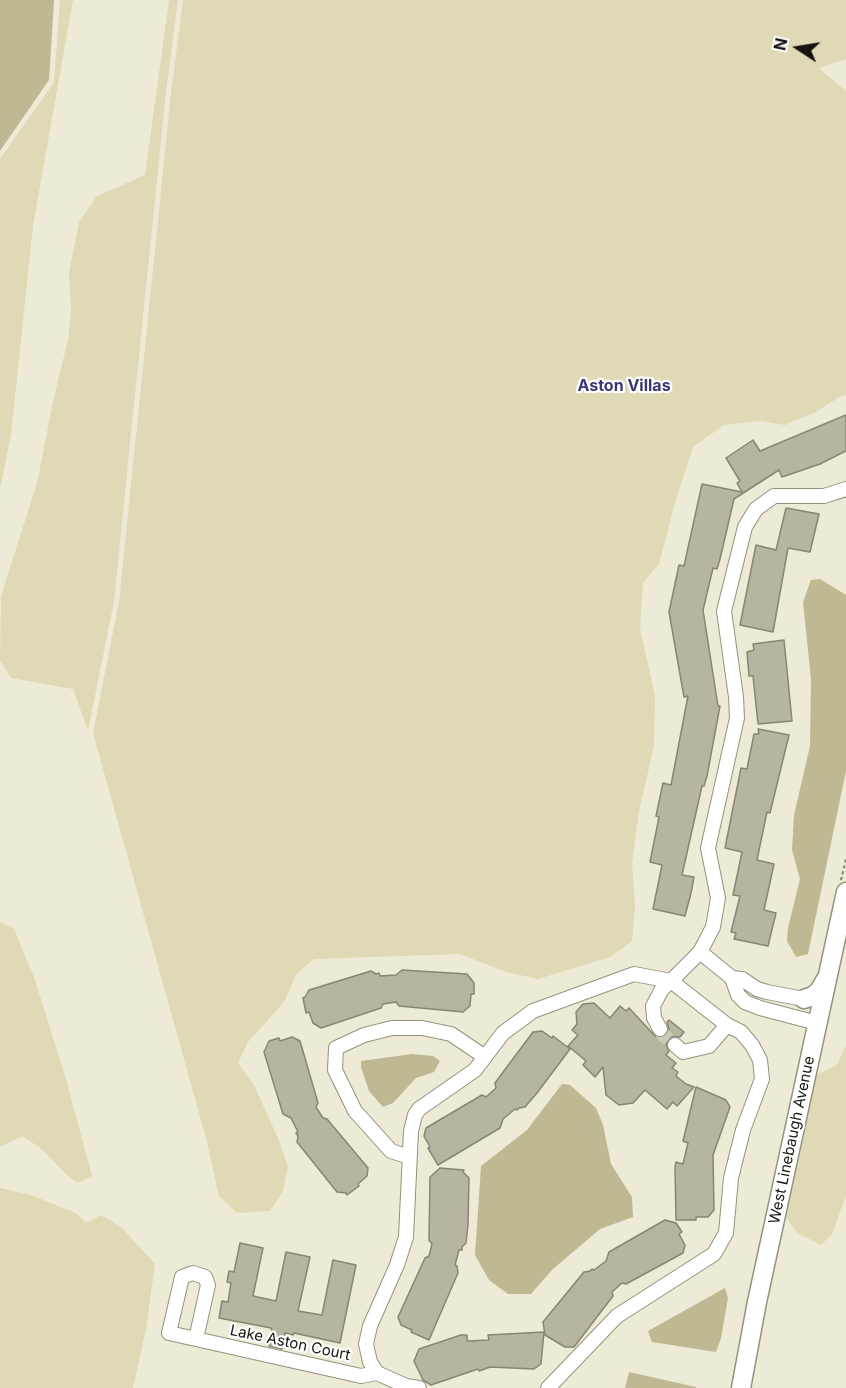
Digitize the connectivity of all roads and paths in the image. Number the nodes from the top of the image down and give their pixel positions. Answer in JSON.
{"nodes":[{"id":1,"x":846,"y":489,"type":"edge"},
{"id":2,"x":846,"y":892,"type":"edge"},
{"id":3,"x":700,"y":952,"type":"junction"},
{"id":4,"x":732,"y":978,"type":"junction"},
{"id":5,"x":827,"y":978,"type":"junction"},
{"id":6,"x":671,"y":981,"type":"junction"},
{"id":7,"x":804,"y":999,"type":"joint"},
{"id":8,"x":817,"y":1023,"type":"junction"},
{"id":9,"x":727,"y":1025,"type":"junction"},
{"id":10,"x":660,"y":1029,"type":"tunnel mouth"},
{"id":11,"x":675,"y":1045,"type":"tunnel mouth"},
{"id":12,"x":485,"y":1057,"type":"junction"},
{"id":13,"x":409,"y":1157,"type":"junction"},
{"id":14,"x":196,"y":1339,"type":"junction"},
{"id":15,"x":377,"y":1373,"type":"junction"},
{"id":16,"x":419,"y":1388,"type":"edge"},
{"id":17,"x":548,"y":1388,"type":"edge"},
{"id":18,"x":741,"y":1388,"type":"edge"}],
"edges":[{"from":1,"to":3,"type":"street"},
{"from":2,"to":5,"type":"main road","name":"West Linebaugh Avenue"},
{"from":3,"to":4,"type":"street"},
{"from":3,"to":6,"type":"street"},
{"from":4,"to":7,"type":"street"},
{"from":4,"to":8,"type":"street"},
{"from":5,"to":7,"type":"main road"},
{"from":5,"to":8,"type":"main road","name":"West Linebaugh Avenue"},
{"from":6,"to":9,"type":"street","name":"Lake Aston Court"},
{"from":6,"to":10,"type":"street"},
{"from":6,"to":12,"type":"street","name":"Lake Aston Court"},
{"from":8,"to":18,"type":"main road","name":"West Linebaugh Avenue"},
{"from":9,"to":11,"type":"street"},
{"from":9,"to":17,"type":"street","name":"Lake Aston Court"},
{"from":12,"to":13,"type":"street","name":"Lake Aston Court"},
{"from":12,"to":13,"type":"street"},
{"from":13,"to":15,"type":"street","name":"Lake Aston Court"},
{"from":14,"to":14,"type":"street","name":"Lake Aston Court"},
{"from":14,"to":15,"type":"street","name":"Lake Aston Court"},
{"from":15,"to":16,"type":"street","name":"Lake Aston Court"}]}
